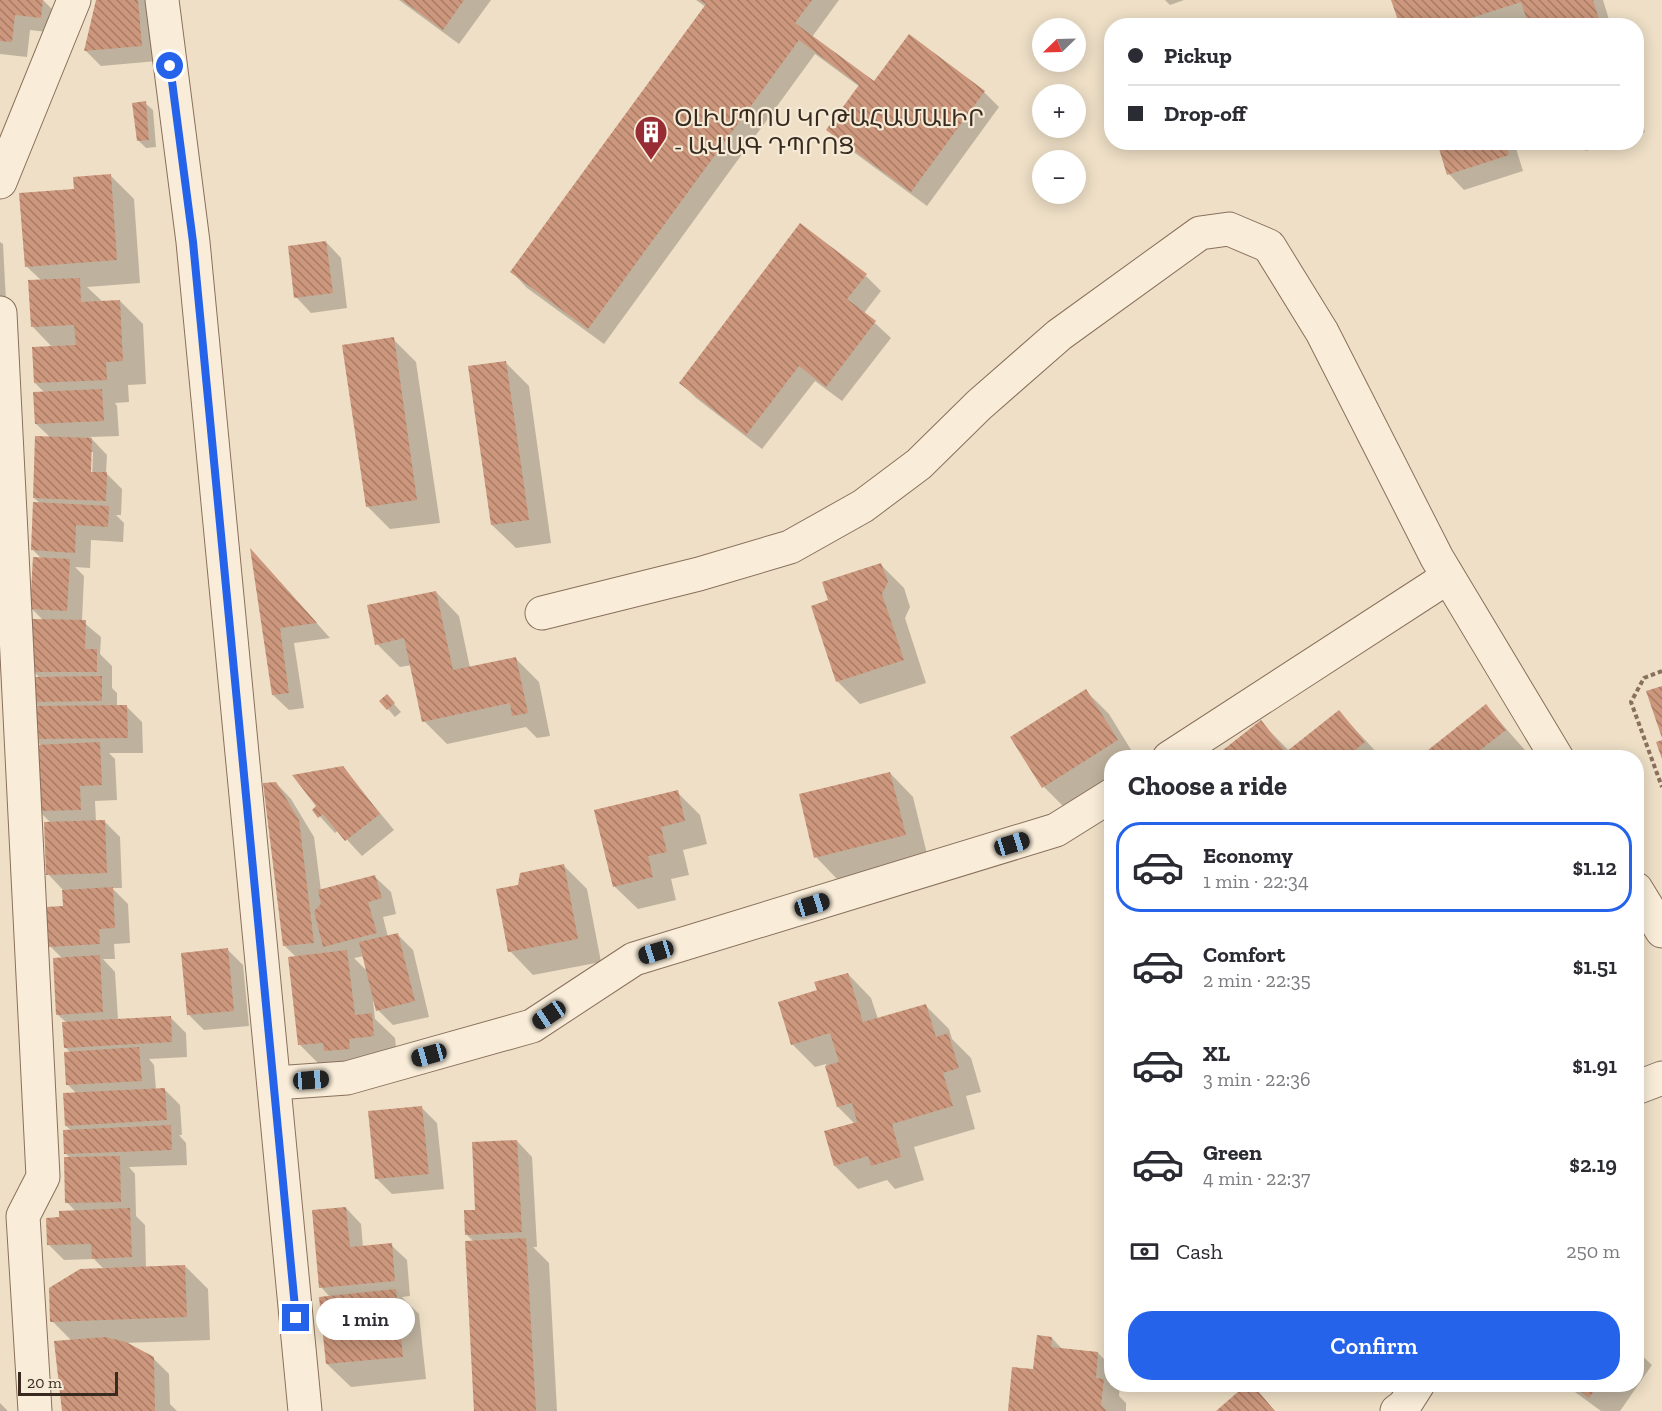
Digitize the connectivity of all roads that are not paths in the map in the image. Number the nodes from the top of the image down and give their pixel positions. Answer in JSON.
{"nodes":[{"id":1,"x":74,"y":0,"type":"edge"},
{"id":2,"x":162,"y":0,"type":"edge"},
{"id":3,"x":0,"y":182,"type":"edge"},
{"id":4,"x":0,"y":313,"type":"edge"},
{"id":5,"x":1448,"y":577,"type":"junction"},
{"id":6,"x":542,"y":613,"type":"dead end"},
{"id":7,"x":1181,"y":750,"type":"edge"},
{"id":8,"x":1552,"y":750,"type":"edge"},
{"id":9,"x":1104,"y":800,"type":"edge"},
{"id":10,"x":1644,"y":902,"type":"edge"},
{"id":11,"x":1662,"y":931,"type":"edge"},
{"id":12,"x":1662,"y":1078,"type":"edge"},
{"id":13,"x":275,"y":1083,"type":"junction"},
{"id":14,"x":1644,"y":1085,"type":"edge"},
{"id":15,"x":1413,"y":1392,"type":"edge"},
{"id":16,"x":35,"y":1411,"type":"edge"},
{"id":17,"x":305,"y":1411,"type":"edge"},
{"id":18,"x":1397,"y":1411,"type":"edge"}],
"edges":[{"from":1,"to":3,"type":"street"},
{"from":2,"to":13,"type":"street"},
{"from":4,"to":16,"type":"street"},
{"from":5,"to":6,"type":"street"},
{"from":5,"to":7,"type":"street"},
{"from":5,"to":8,"type":"street"},
{"from":9,"to":13,"type":"street"},
{"from":10,"to":11,"type":"street"},
{"from":12,"to":14,"type":"street"},
{"from":13,"to":17,"type":"street"},
{"from":15,"to":18,"type":"street"}]}
